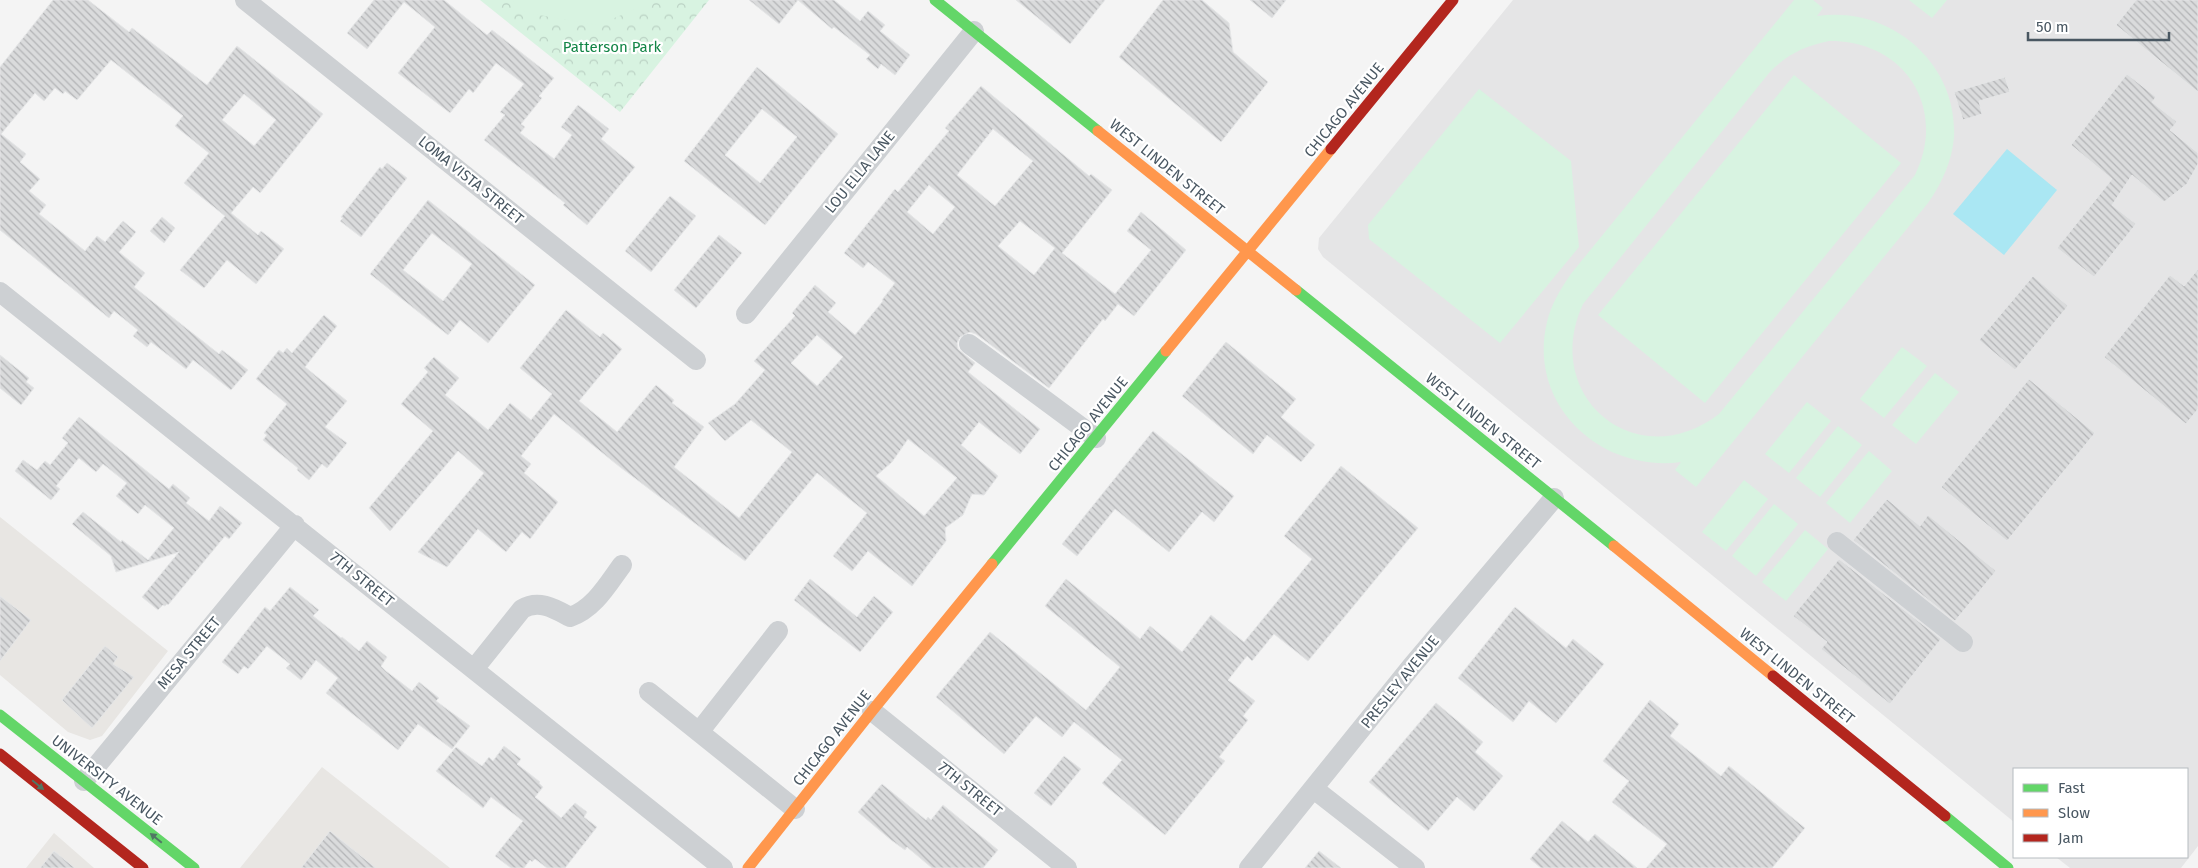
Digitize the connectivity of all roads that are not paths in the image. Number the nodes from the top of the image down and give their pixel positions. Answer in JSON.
{"nodes":[{"id":1,"x":245,"y":0,"type":"edge"},
{"id":2,"x":935,"y":0,"type":"edge"},
{"id":3,"x":1453,"y":0,"type":"edge"},
{"id":4,"x":974,"y":31,"type":"junction"},
{"id":5,"x":1249,"y":252,"type":"junction"},
{"id":6,"x":0,"y":292,"type":"edge"},
{"id":7,"x":746,"y":314,"type":"dead end"},
{"id":8,"x":969,"y":344,"type":"dead end"},
{"id":9,"x":696,"y":360,"type":"dead end"},
{"id":10,"x":1096,"y":438,"type":"junction"},
{"id":11,"x":1554,"y":498,"type":"junction"},
{"id":12,"x":295,"y":525,"type":"junction"},
{"id":13,"x":1837,"y":542,"type":"dead end"},
{"id":14,"x":622,"y":565,"type":"dead end"},
{"id":15,"x":778,"y":631,"type":"dead end"},
{"id":16,"x":1963,"y":642,"type":"dead end"},
{"id":17,"x":474,"y":669,"type":"junction"},
{"id":18,"x":649,"y":692,"type":"dead end"},
{"id":19,"x":872,"y":711,"type":"junction"},
{"id":20,"x":0,"y":715,"type":"edge"},
{"id":21,"x":0,"y":726,"type":"edge"},
{"id":22,"x":699,"y":732,"type":"junction"},
{"id":23,"x":27,"y":736,"type":"junction"},
{"id":24,"x":0,"y":754,"type":"edge"},
{"id":25,"x":84,"y":781,"type":"junction"},
{"id":26,"x":1314,"y":789,"type":"junction"},
{"id":27,"x":795,"y":809,"type":"junction"},
{"id":28,"x":143,"y":868,"type":"edge"},
{"id":29,"x":194,"y":868,"type":"edge"},
{"id":30,"x":723,"y":868,"type":"edge"},
{"id":31,"x":748,"y":868,"type":"edge"},
{"id":32,"x":1067,"y":868,"type":"edge"},
{"id":33,"x":1249,"y":868,"type":"edge"},
{"id":34,"x":1416,"y":868,"type":"edge"},
{"id":35,"x":2008,"y":868,"type":"edge"}],
"edges":[{"from":1,"to":9,"type":"street","name":"LOMA VISTA STREET"},
{"from":2,"to":4,"type":"main road","name":"WEST LINDEN STREET"},
{"from":3,"to":5,"type":"main road","name":"CHICAGO AVENUE"},
{"from":4,"to":5,"type":"main road","name":"WEST LINDEN STREET"},
{"from":4,"to":7,"type":"street","name":"LOU ELLA LANE"},
{"from":5,"to":10,"type":"main road","name":"CHICAGO AVENUE"},
{"from":5,"to":11,"type":"main road","name":"WEST LINDEN STREET"},
{"from":6,"to":12,"type":"street","name":"7TH STREET"},
{"from":8,"to":10,"type":"street"},
{"from":10,"to":19,"type":"main road","name":"CHICAGO AVENUE"},
{"from":11,"to":26,"type":"street","name":"PRESLEY AVENUE"},
{"from":11,"to":35,"type":"main road","name":"WEST LINDEN STREET"},
{"from":12,"to":17,"type":"street","name":"7TH STREET"},
{"from":12,"to":25,"type":"street","name":"MESA STREET"},
{"from":13,"to":16,"type":"street"},
{"from":14,"to":17,"type":"street"},
{"from":15,"to":22,"type":"street"},
{"from":17,"to":30,"type":"street","name":"7TH STREET"},
{"from":18,"to":22,"type":"street"},
{"from":19,"to":27,"type":"main road","name":"CHICAGO AVENUE"},
{"from":19,"to":32,"type":"street","name":"7TH STREET"},
{"from":20,"to":23,"type":"main road","name":"UNIVERSITY AVENUE"},
{"from":21,"to":23,"type":"main road"},
{"from":22,"to":27,"type":"street"},
{"from":23,"to":25,"type":"main road","name":"UNIVERSITY AVENUE"},
{"from":24,"to":28,"type":"main road","one_way":true},
{"from":29,"to":25,"type":"main road","name":"UNIVERSITY AVENUE","one_way":true},
{"from":26,"to":33,"type":"street","name":"PRESLEY AVENUE"},
{"from":26,"to":34,"type":"street"},
{"from":27,"to":31,"type":"main road","name":"CHICAGO AVENUE"}]}
